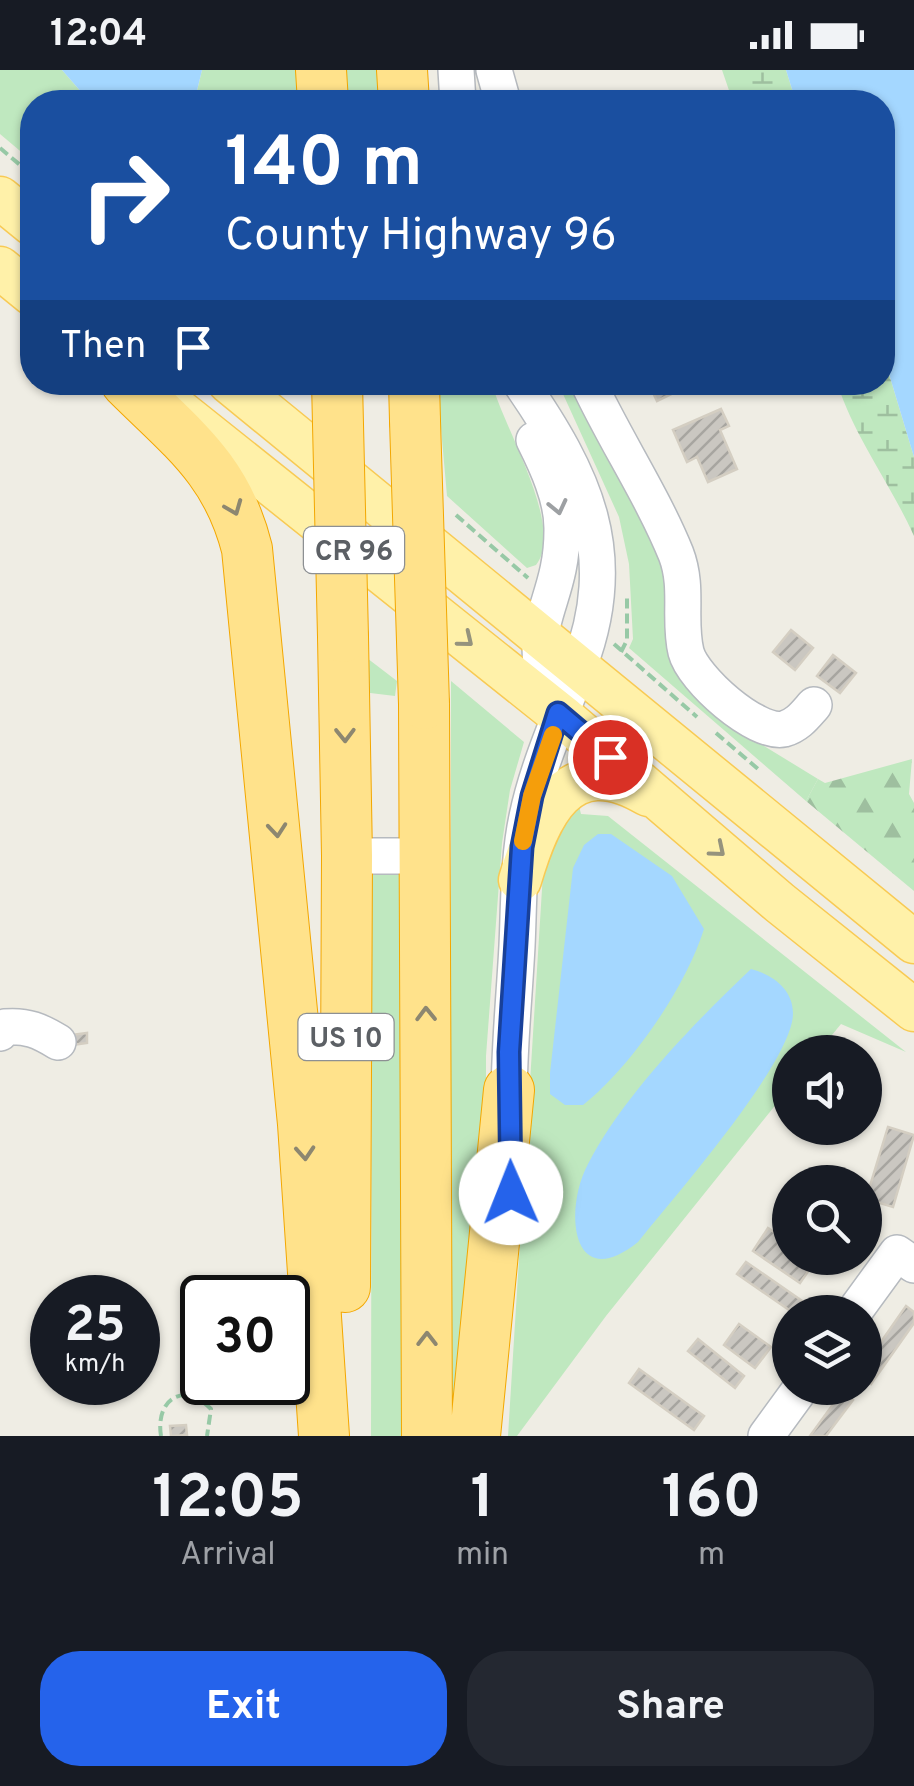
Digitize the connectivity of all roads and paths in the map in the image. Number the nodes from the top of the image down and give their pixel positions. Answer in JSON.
{"nodes":[{"id":1,"x":0,"y":148,"type":"edge"},
{"id":2,"x":20,"y":165,"type":"edge"},
{"id":3,"x":0,"y":198,"type":"edge"},
{"id":4,"x":20,"y":214,"type":"edge"},
{"id":5,"x":0,"y":268,"type":"edge"},
{"id":6,"x":20,"y":284,"type":"edge"},
{"id":7,"x":139,"y":395,"type":"edge"},
{"id":8,"x":160,"y":395,"type":"edge"},
{"id":9,"x":245,"y":395,"type":"edge"},
{"id":10,"x":336,"y":395,"type":"edge"},
{"id":11,"x":519,"y":395,"type":"edge"},
{"id":12,"x":527,"y":395,"type":"edge"},
{"id":13,"x":595,"y":395,"type":"edge"},
{"id":14,"x":415,"y":402,"type":"edge"},
{"id":15,"x":539,"y":632,"type":"junction"},
{"id":16,"x":580,"y":666,"type":"junction"},
{"id":17,"x":814,"y":705,"type":"dead end"},
{"id":18,"x":558,"y":713,"type":"junction"},
{"id":19,"x":679,"y":816,"type":"junction"},
{"id":20,"x":347,"y":856,"type":"junction"},
{"id":21,"x":425,"y":856,"type":"junction"},
{"id":22,"x":520,"y":880,"type":"junction"},
{"id":23,"x":914,"y":942,"type":"edge"},
{"id":24,"x":914,"y":1010,"type":"edge"},
{"id":25,"x":0,"y":1033,"type":"edge"},
{"id":26,"x":58,"y":1042,"type":"dead end"},
{"id":27,"x":509,"y":1090,"type":"junction"},
{"id":28,"x":914,"y":1266,"type":"edge"},
{"id":29,"x":866,"y":1295,"type":"edge"},
{"id":30,"x":789,"y":1405,"type":"edge"},
{"id":31,"x":161,"y":1436,"type":"edge"},
{"id":32,"x":207,"y":1436,"type":"edge"},
{"id":33,"x":324,"y":1436,"type":"edge"},
{"id":34,"x":344,"y":1436,"type":"edge"},
{"id":35,"x":427,"y":1436,"type":"edge"},
{"id":36,"x":476,"y":1436,"type":"edge"},
{"id":37,"x":500,"y":1436,"type":"edge"},
{"id":38,"x":766,"y":1436,"type":"edge"}],
"edges":[{"from":1,"to":2,"type":"path"},
{"from":3,"to":4,"type":"main road"},
{"from":5,"to":6,"type":"main road"},
{"from":7,"to":33,"type":"highway","one_way":true},
{"from":8,"to":18,"type":"main road","number":"CR 96","one_way":true},
{"from":9,"to":15,"type":"main road","number":"CR 96"},
{"from":10,"to":20,"type":"highway","number":"US 10","one_way":true,"bridge":true},
{"from":11,"to":15,"type":"street","one_way":true},
{"from":12,"to":16,"type":"street"},
{"from":13,"to":17,"type":"street"},
{"from":14,"to":21,"type":"highway","number":"US 10","bridge":true},
{"from":15,"to":16,"type":"main road","number":"CR 96"},
{"from":15,"to":18,"type":"street"},
{"from":16,"to":18,"type":"street"},
{"from":16,"to":23,"type":"main road","number":"CR 96"},
{"from":18,"to":19,"type":"main road","number":"CR 96"},
{"from":18,"to":22,"type":"street"},
{"from":19,"to":22,"type":"main road"},
{"from":19,"to":24,"type":"main road","number":"CR 96","one_way":true},
{"from":20,"to":21,"type":"street"},
{"from":20,"to":34,"type":"highway","number":"US 10"},
{"from":35,"to":21,"type":"highway","number":"US 10","one_way":true},
{"from":22,"to":27,"type":"street"},
{"from":25,"to":26,"type":"street"},
{"from":27,"to":36,"type":"highway"},
{"from":27,"to":37,"type":"street"},
{"from":28,"to":29,"type":"street"},
{"from":30,"to":38,"type":"street"},
{"from":31,"to":32,"type":"path"}]}
